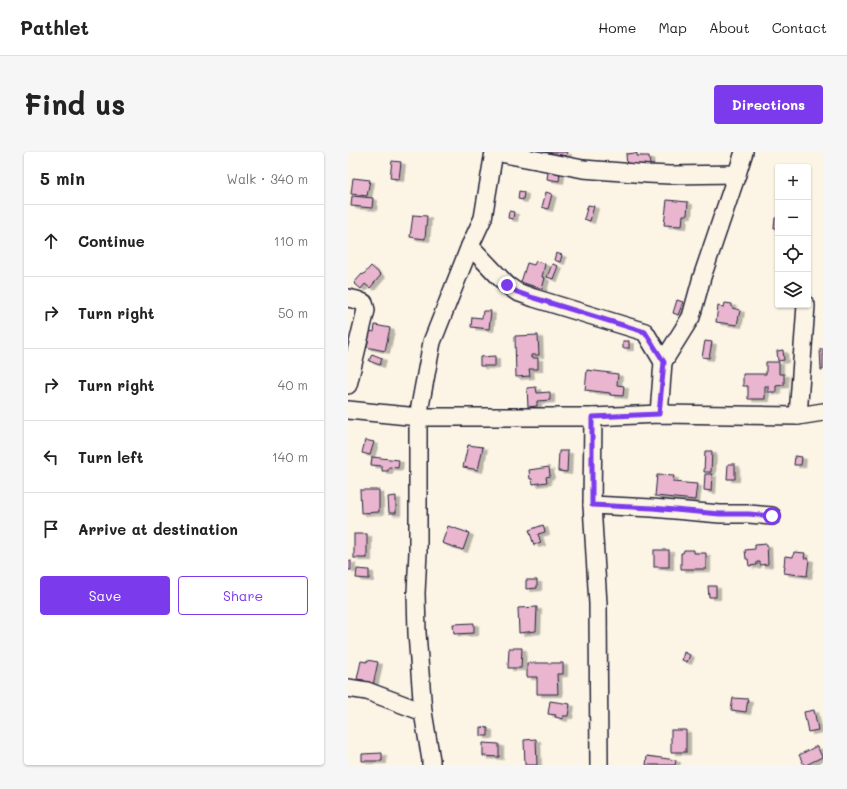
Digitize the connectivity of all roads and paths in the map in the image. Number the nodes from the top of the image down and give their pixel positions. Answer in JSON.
{"nodes":[{"id":1,"x":495,"y":152,"type":"edge"},
{"id":2,"x":744,"y":152,"type":"edge"},
{"id":3,"x":737,"y":174,"type":"junction"},
{"id":4,"x":470,"y":246,"type":"junction"},
{"id":5,"x":348,"y":298,"type":"edge"},
{"id":6,"x":806,"y":308,"type":"edge"},
{"id":7,"x":664,"y":362,"type":"junction"},
{"id":8,"x":348,"y":385,"type":"edge"},
{"id":9,"x":348,"y":410,"type":"edge"},
{"id":10,"x":823,"y":412,"type":"edge"},
{"id":11,"x":659,"y":414,"type":"junction"},
{"id":12,"x":798,"y":416,"type":"junction"},
{"id":13,"x":418,"y":417,"type":"junction"},
{"id":14,"x":592,"y":417,"type":"junction"},
{"id":15,"x":592,"y":505,"type":"junction"},
{"id":16,"x":772,"y":516,"type":"dead end"},
{"id":17,"x":348,"y":688,"type":"edge"},
{"id":18,"x":423,"y":712,"type":"junction"},
{"id":19,"x":431,"y":765,"type":"edge"},
{"id":20,"x":599,"y":765,"type":"edge"}],
"edges":[{"from":1,"to":3,"type":"street"},
{"from":1,"to":4,"type":"street"},
{"from":2,"to":3,"type":"street"},
{"from":3,"to":7,"type":"street"},
{"from":4,"to":7,"type":"street"},
{"from":4,"to":13,"type":"street"},
{"from":5,"to":8,"type":"street"},
{"from":6,"to":12,"type":"street"},
{"from":7,"to":11,"type":"street"},
{"from":9,"to":13,"type":"street"},
{"from":10,"to":12,"type":"street"},
{"from":11,"to":12,"type":"street"},
{"from":11,"to":14,"type":"street"},
{"from":13,"to":14,"type":"street"},
{"from":13,"to":18,"type":"street"},
{"from":14,"to":15,"type":"street"},
{"from":15,"to":16,"type":"street"},
{"from":15,"to":20,"type":"street"},
{"from":17,"to":18,"type":"street"},
{"from":18,"to":19,"type":"street"}]}
